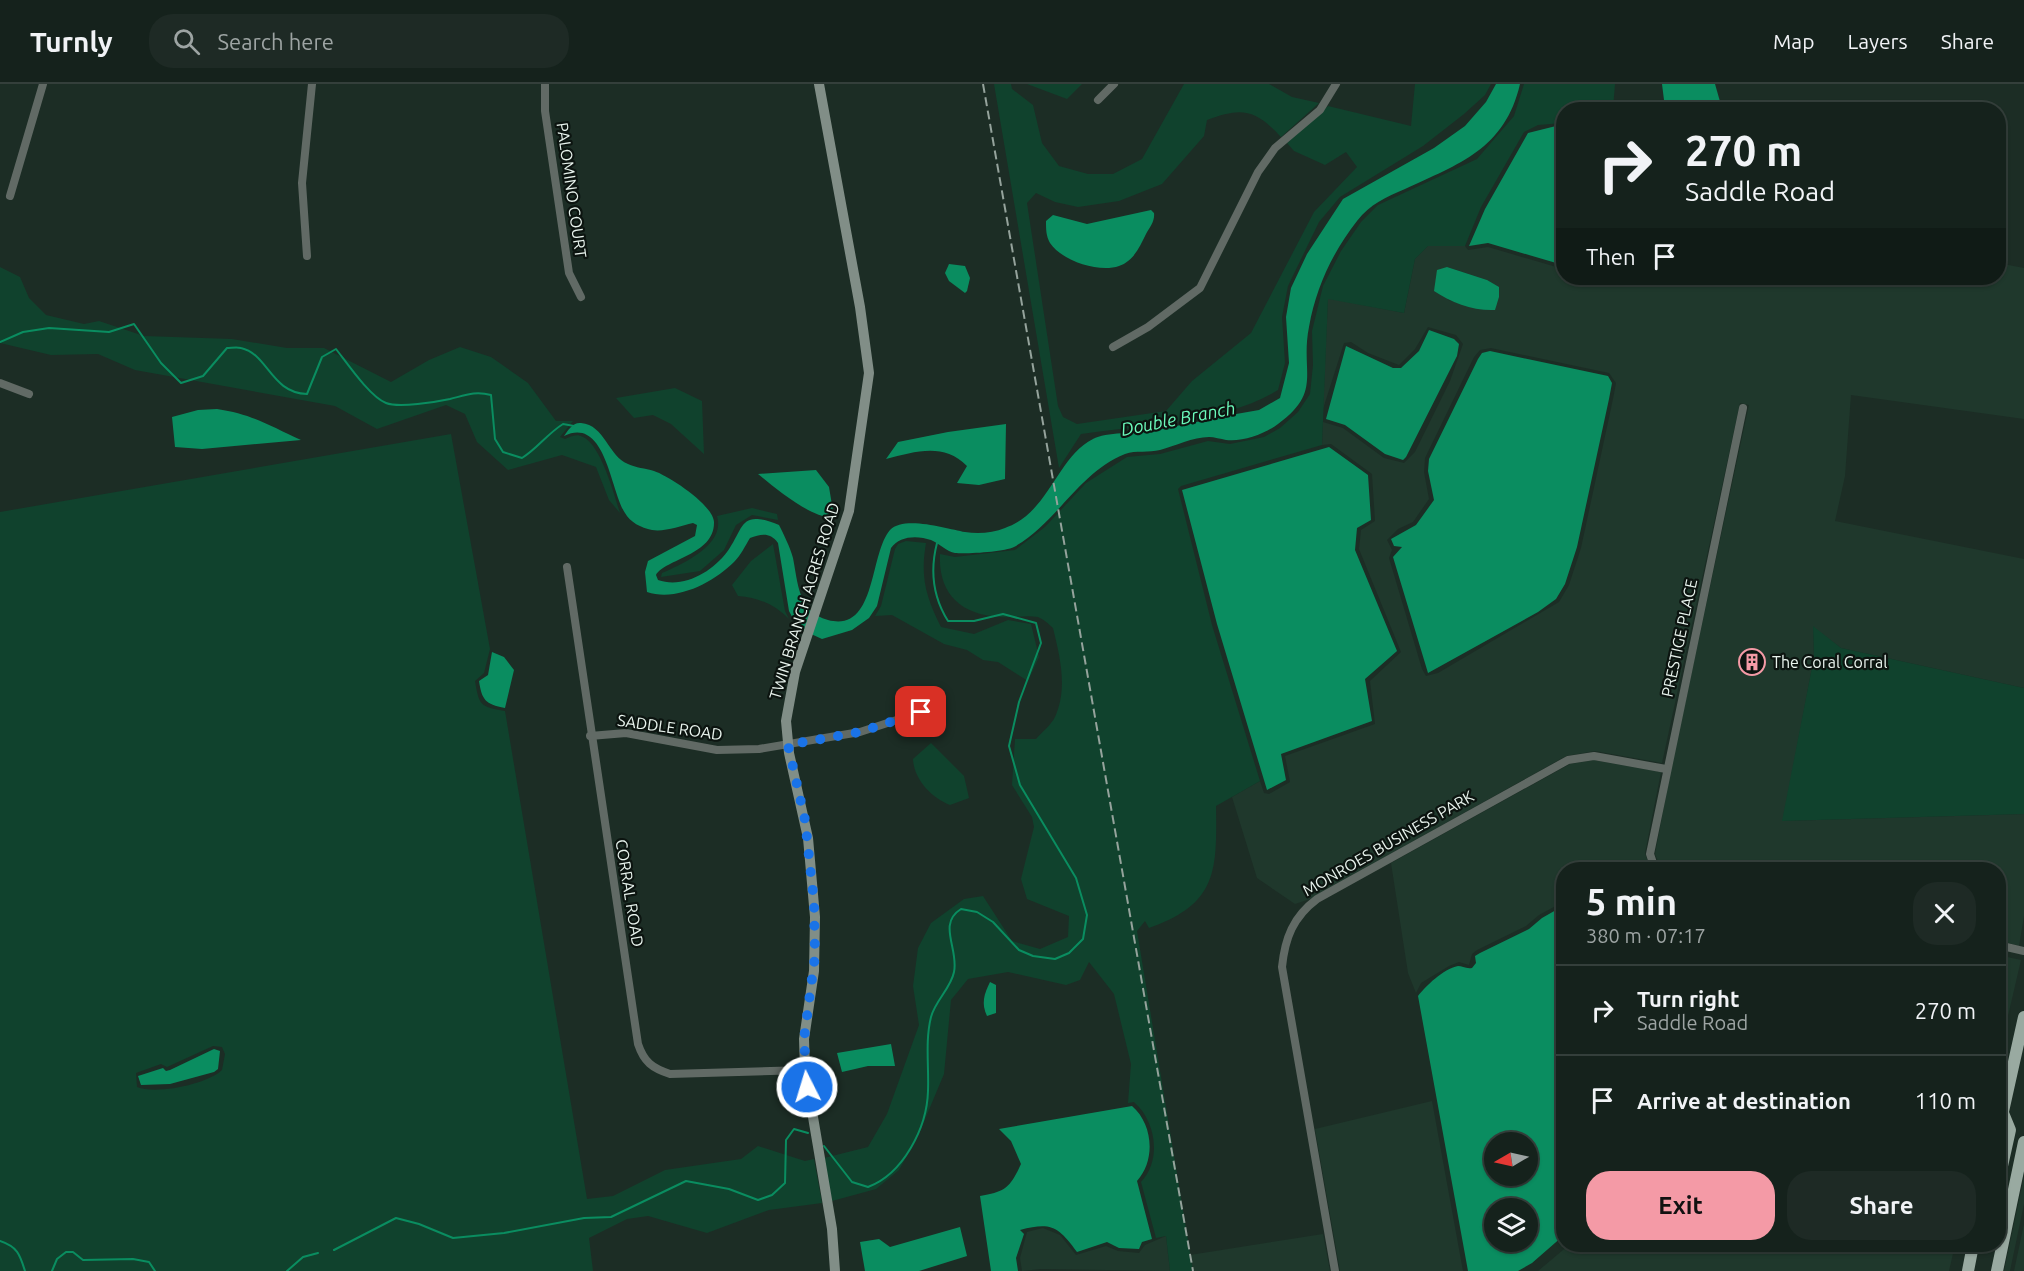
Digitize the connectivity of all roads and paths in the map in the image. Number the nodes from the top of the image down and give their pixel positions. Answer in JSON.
{"nodes":[{"id":1,"x":43,"y":84,"type":"edge"},
{"id":2,"x":312,"y":84,"type":"edge"},
{"id":3,"x":545,"y":84,"type":"edge"},
{"id":4,"x":819,"y":84,"type":"edge"},
{"id":5,"x":1114,"y":84,"type":"edge"},
{"id":6,"x":1336,"y":84,"type":"edge"},
{"id":7,"x":1098,"y":100,"type":"dead end"},
{"id":8,"x":10,"y":196,"type":"dead end"},
{"id":9,"x":307,"y":256,"type":"dead end"},
{"id":10,"x":581,"y":297,"type":"dead end"},
{"id":11,"x":1113,"y":347,"type":"dead end"},
{"id":12,"x":0,"y":383,"type":"edge"},
{"id":13,"x":29,"y":394,"type":"dead end"},
{"id":14,"x":1743,"y":408,"type":"dead end"},
{"id":15,"x":567,"y":567,"type":"dead end"},
{"id":16,"x":921,"y":712,"type":"dead end"},
{"id":17,"x":590,"y":736,"type":"junction"},
{"id":18,"x":788,"y":745,"type":"junction"},
{"id":19,"x":1666,"y":769,"type":"junction"},
{"id":20,"x":1653,"y":862,"type":"edge"},
{"id":21,"x":2006,"y":947,"type":"edge"},
{"id":22,"x":2024,"y":951,"type":"edge"},
{"id":23,"x":2024,"y":1017,"type":"edge"},
{"id":24,"x":805,"y":1070,"type":"junction"},
{"id":25,"x":2006,"y":1098,"type":"edge"},
{"id":26,"x":2006,"y":1120,"type":"edge"},
{"id":27,"x":2024,"y":1142,"type":"edge"},
{"id":28,"x":2006,"y":1148,"type":"edge"},
{"id":29,"x":2006,"y":1220,"type":"edge"},
{"id":30,"x":1972,"y":1252,"type":"edge"},
{"id":31,"x":1999,"y":1252,"type":"edge"},
{"id":32,"x":835,"y":1271,"type":"edge"},
{"id":33,"x":1335,"y":1271,"type":"edge"},
{"id":34,"x":1968,"y":1271,"type":"edge"},
{"id":35,"x":1996,"y":1271,"type":"edge"}],
"edges":[{"from":1,"to":8,"type":"street"},
{"from":2,"to":9,"type":"street"},
{"from":3,"to":10,"type":"street","name":"PALOMINO COURT"},
{"from":4,"to":18,"type":"street","name":"TWIN BRANCH ACRES ROAD"},
{"from":5,"to":7,"type":"street"},
{"from":6,"to":11,"type":"street"},
{"from":12,"to":13,"type":"street"},
{"from":14,"to":19,"type":"street","name":"PRESTIGE PLACE"},
{"from":15,"to":17,"type":"street","name":"CORRAL ROAD"},
{"from":16,"to":18,"type":"street","name":"SADDLE ROAD"},
{"from":17,"to":18,"type":"street","name":"SADDLE ROAD"},
{"from":17,"to":24,"type":"street","name":"CORRAL ROAD"},
{"from":18,"to":24,"type":"street","name":"TWIN BRANCH ACRES ROAD"},
{"from":19,"to":20,"type":"street","name":"PRESTIGE PLACE"},
{"from":19,"to":33,"type":"street","name":"MONROES BUSINESS PARK"},
{"from":21,"to":22,"type":"street"},
{"from":23,"to":25,"type":"main road"},
{"from":24,"to":32,"type":"street","name":"TWIN BRANCH ACRES ROAD"},
{"from":26,"to":28,"type":"main road"},
{"from":27,"to":29,"type":"main road"},
{"from":30,"to":34,"type":"main road"},
{"from":31,"to":35,"type":"main road"}]}
